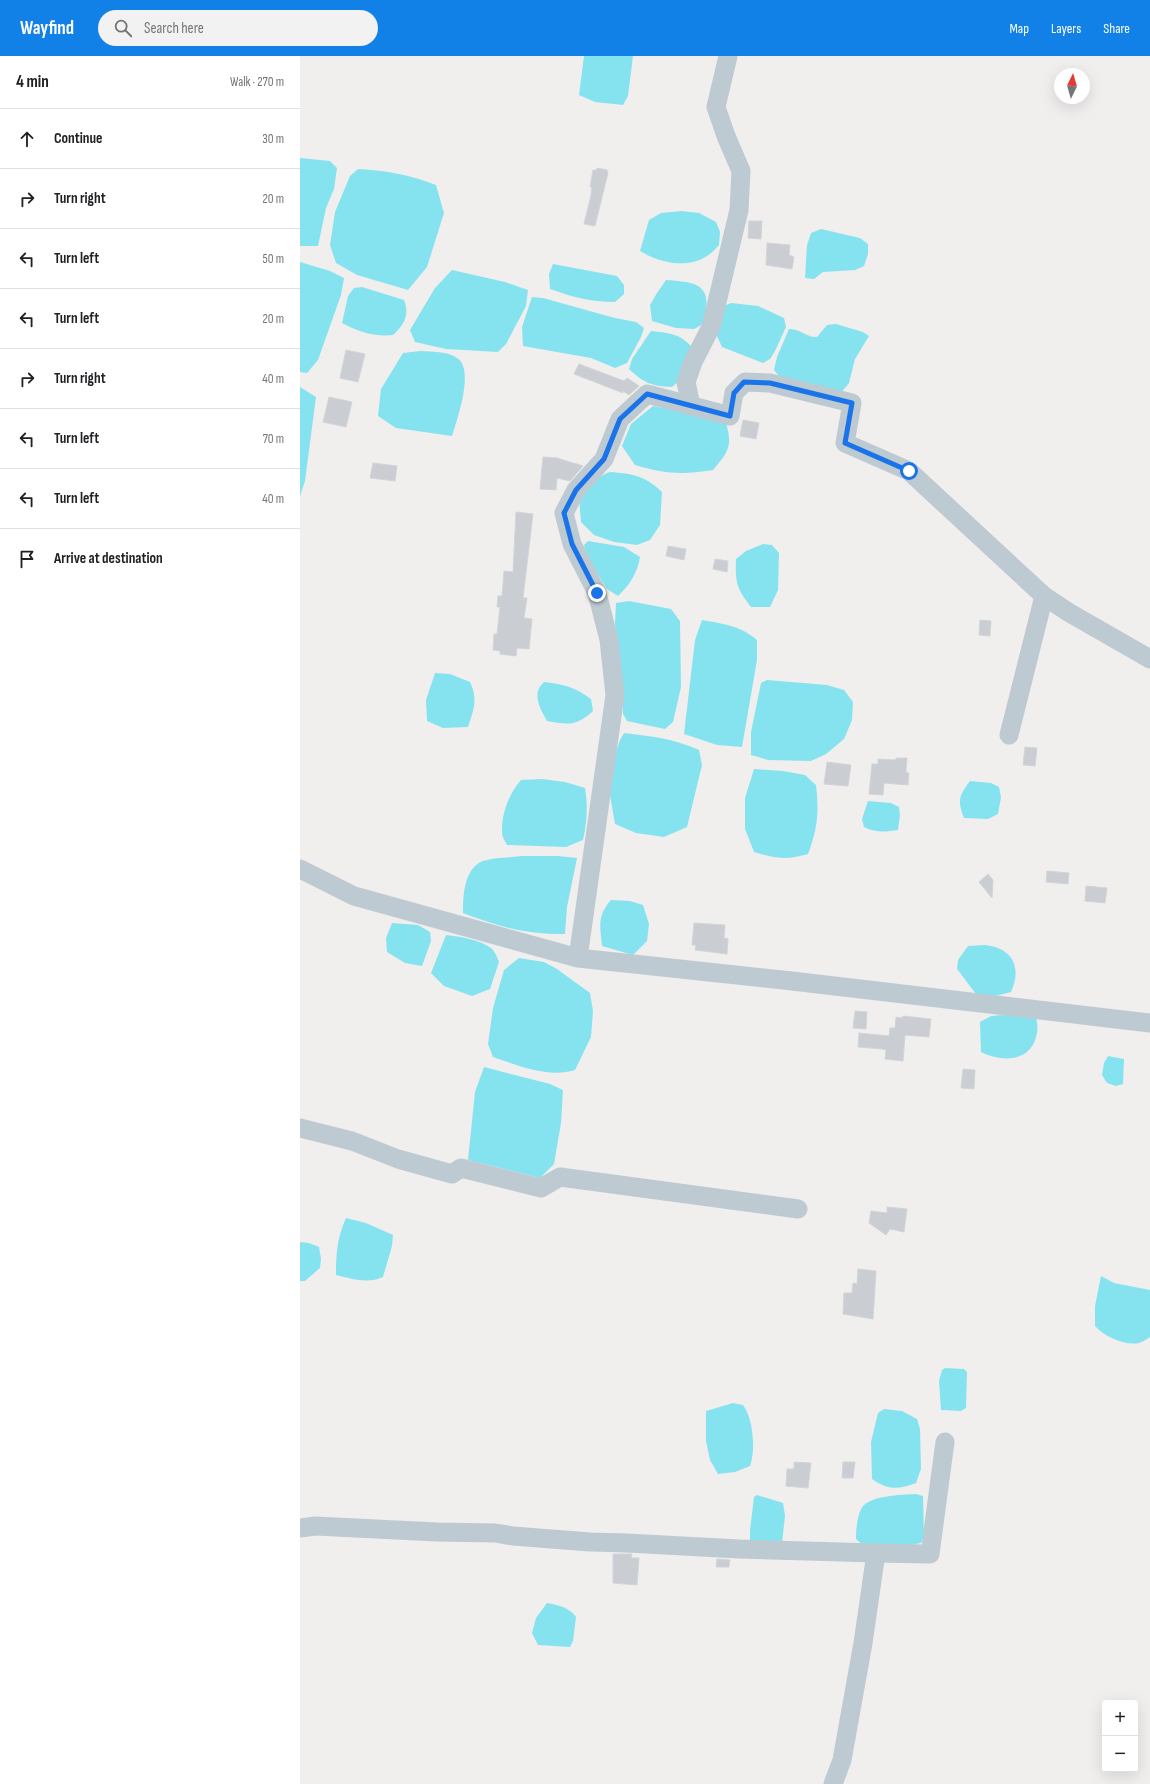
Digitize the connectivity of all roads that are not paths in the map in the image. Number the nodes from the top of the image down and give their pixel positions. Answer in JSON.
{"nodes":[{"id":1,"x":728,"y":56,"type":"edge"},
{"id":2,"x":691,"y":406,"type":"junction"},
{"id":3,"x":1044,"y":596,"type":"junction"},
{"id":4,"x":1150,"y":659,"type":"edge"},
{"id":5,"x":1009,"y":735,"type":"dead end"},
{"id":6,"x":300,"y":869,"type":"edge"},
{"id":7,"x":578,"y":958,"type":"junction"},
{"id":8,"x":1150,"y":1023,"type":"edge"},
{"id":9,"x":300,"y":1128,"type":"edge"},
{"id":10,"x":798,"y":1209,"type":"dead end"},
{"id":11,"x":945,"y":1442,"type":"dead end"},
{"id":12,"x":300,"y":1528,"type":"edge"},
{"id":13,"x":876,"y":1553,"type":"junction"},
{"id":14,"x":834,"y":1784,"type":"edge"}],
"edges":[{"from":1,"to":2,"type":"street"},
{"from":2,"to":3,"type":"street"},
{"from":2,"to":7,"type":"street"},
{"from":3,"to":4,"type":"street"},
{"from":3,"to":5,"type":"street"},
{"from":6,"to":7,"type":"street"},
{"from":7,"to":8,"type":"street"},
{"from":9,"to":10,"type":"street"},
{"from":11,"to":13,"type":"street"},
{"from":12,"to":13,"type":"street"},
{"from":13,"to":14,"type":"street"}]}
